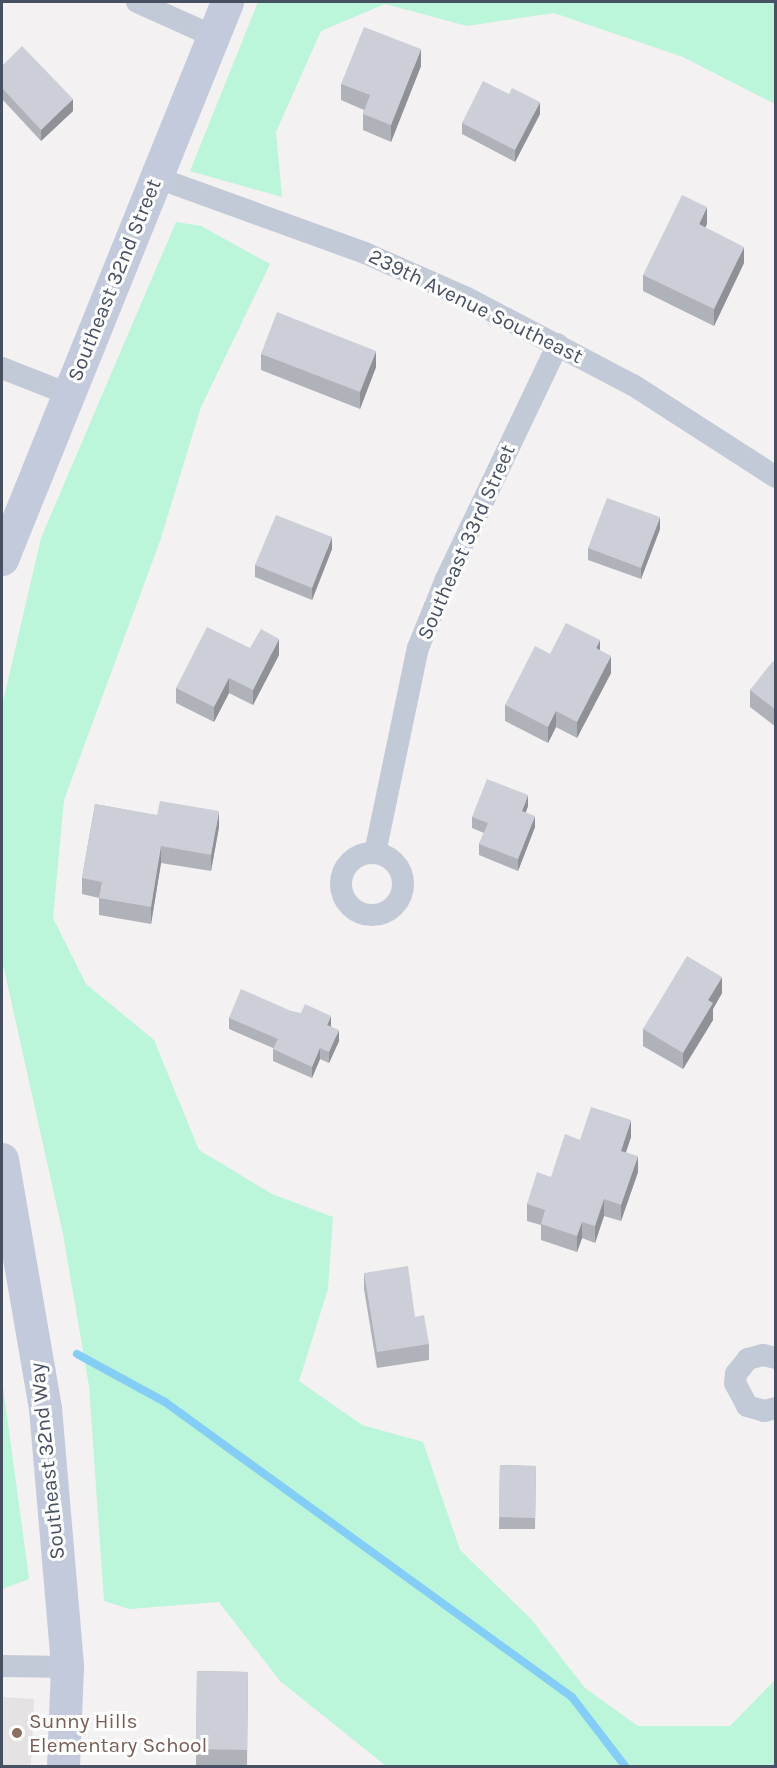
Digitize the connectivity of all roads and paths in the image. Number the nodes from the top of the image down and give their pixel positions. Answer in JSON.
{"nodes":[{"id":1,"x":137,"y":2,"type":"edge"},
{"id":2,"x":226,"y":2,"type":"edge"},
{"id":3,"x":213,"y":36,"type":"junction"},
{"id":4,"x":155,"y":177,"type":"junction"},
{"id":5,"x":558,"y":344,"type":"junction"},
{"id":6,"x":2,"y":368,"type":"edge"},
{"id":7,"x":68,"y":394,"type":"junction"},
{"id":8,"x":776,"y":477,"type":"edge"},
{"id":9,"x":2,"y":559,"type":"edge"},
{"id":10,"x":375,"y":853,"type":"dead end"},
{"id":11,"x":2,"y":1159,"type":"edge"},
{"id":12,"x":774,"y":1355,"type":"edge"},
{"id":13,"x":776,"y":1408,"type":"edge"},
{"id":14,"x":2,"y":1666,"type":"edge"},
{"id":15,"x":67,"y":1667,"type":"junction"},
{"id":16,"x":63,"y":1767,"type":"edge"}],
"edges":[{"from":1,"to":3,"type":"street"},
{"from":2,"to":3,"type":"street","name":"Southeast 32nd Street"},
{"from":3,"to":4,"type":"street","name":"Southeast 32nd Street"},
{"from":4,"to":5,"type":"street","name":"239th Avenue Southeast"},
{"from":4,"to":7,"type":"street","name":"Southeast 32nd Street"},
{"from":5,"to":8,"type":"street","name":"239th Avenue Southeast"},
{"from":5,"to":10,"type":"street","name":"Southeast 33rd Street"},
{"from":6,"to":7,"type":"street"},
{"from":7,"to":9,"type":"street","name":"Southeast 32nd Street"},
{"from":11,"to":15,"type":"street","name":"Southeast 32nd Way"},
{"from":12,"to":13,"type":"street"},
{"from":14,"to":15,"type":"street"},
{"from":15,"to":16,"type":"street","name":"Southeast 32nd Way"}]}
